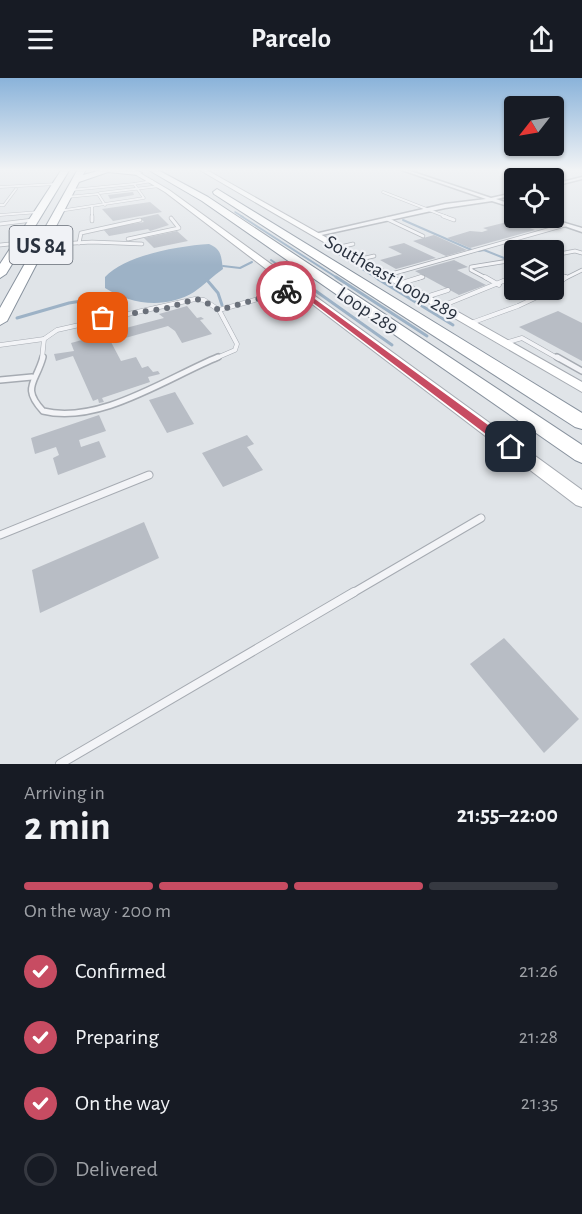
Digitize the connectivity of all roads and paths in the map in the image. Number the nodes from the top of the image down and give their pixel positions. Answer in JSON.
{"nodes":[{"id":1,"x":46,"y":201,"type":"edge"},
{"id":2,"x":65,"y":201,"type":"edge"},
{"id":3,"x":103,"y":201,"type":"edge"},
{"id":4,"x":127,"y":201,"type":"edge"},
{"id":5,"x":180,"y":201,"type":"edge"},
{"id":6,"x":185,"y":201,"type":"edge"},
{"id":7,"x":208,"y":201,"type":"edge"},
{"id":8,"x":230,"y":201,"type":"edge"},
{"id":9,"x":254,"y":201,"type":"edge"},
{"id":10,"x":259,"y":201,"type":"edge"},
{"id":11,"x":406,"y":201,"type":"edge"},
{"id":12,"x":479,"y":201,"type":"edge"},
{"id":13,"x":105,"y":205,"type":"junction"},
{"id":14,"x":92,"y":207,"type":"junction"},
{"id":15,"x":428,"y":210,"type":"junction"},
{"id":16,"x":60,"y":211,"type":"junction"},
{"id":17,"x":0,"y":215,"type":"edge"},
{"id":18,"x":37,"y":216,"type":"junction"},
{"id":19,"x":171,"y":219,"type":"dead end"},
{"id":20,"x":387,"y":219,"type":"junction"},
{"id":21,"x":140,"y":220,"type":"dead end"},
{"id":22,"x":454,"y":220,"type":"dead end"},
{"id":23,"x":92,"y":221,"type":"dead end"},
{"id":24,"x":0,"y":224,"type":"edge"},
{"id":25,"x":565,"y":225,"type":"joint"},
{"id":26,"x":582,"y":230,"type":"edge"},
{"id":27,"x":319,"y":235,"type":"junction"},
{"id":28,"x":423,"y":236,"type":"dead end"},
{"id":29,"x":117,"y":241,"type":"junction"},
{"id":30,"x":20,"y":243,"type":"junction"},
{"id":31,"x":79,"y":243,"type":"junction"},
{"id":32,"x":142,"y":244,"type":"dead end"},
{"id":33,"x":353,"y":244,"type":"dead end"},
{"id":34,"x":0,"y":245,"type":"edge"},
{"id":35,"x":42,"y":245,"type":"junction"},
{"id":36,"x":340,"y":247,"type":"junction"},
{"id":37,"x":564,"y":253,"type":"edge"},
{"id":38,"x":582,"y":253,"type":"edge"},
{"id":39,"x":374,"y":256,"type":"dead end"},
{"id":40,"x":362,"y":259,"type":"junction"},
{"id":41,"x":504,"y":262,"type":"edge"},
{"id":42,"x":582,"y":270,"type":"edge"},
{"id":43,"x":0,"y":274,"type":"edge"},
{"id":44,"x":388,"y":275,"type":"junction"},
{"id":45,"x":423,"y":277,"type":"dead end"},
{"id":46,"x":566,"y":277,"type":"edge"},
{"id":47,"x":504,"y":282,"type":"edge"},
{"id":48,"x":402,"y":283,"type":"junction"},
{"id":49,"x":499,"y":285,"type":"junction"},
{"id":50,"x":297,"y":288,"type":"junction"},
{"id":51,"x":448,"y":290,"type":"dead end"},
{"id":52,"x":426,"y":297,"type":"junction"},
{"id":53,"x":530,"y":300,"type":"edge"},
{"id":54,"x":442,"y":306,"type":"junction"},
{"id":55,"x":219,"y":310,"type":"junction"},
{"id":56,"x":0,"y":321,"type":"edge"},
{"id":57,"x":471,"y":323,"type":"junction"},
{"id":58,"x":44,"y":339,"type":"junction"},
{"id":59,"x":504,"y":343,"type":"junction"},
{"id":60,"x":0,"y":345,"type":"edge"},
{"id":61,"x":582,"y":371,"type":"edge"},
{"id":62,"x":509,"y":376,"type":"junction"},
{"id":63,"x":32,"y":377,"type":"junction"},
{"id":64,"x":0,"y":380,"type":"edge"},
{"id":65,"x":484,"y":388,"type":"junction"},
{"id":66,"x":582,"y":388,"type":"edge"},
{"id":67,"x":582,"y":422,"type":"edge"},
{"id":68,"x":582,"y":455,"type":"edge"},
{"id":69,"x":149,"y":475,"type":"dead end"},
{"id":70,"x":582,"y":500,"type":"edge"},
{"id":71,"x":481,"y":518,"type":"dead end"},
{"id":72,"x":0,"y":535,"type":"edge"},
{"id":73,"x":60,"y":764,"type":"edge"}],
"edges":[{"from":1,"to":18,"type":"highway","number":"US 84"},
{"from":2,"to":16,"type":"highway","number":"US 84"},
{"from":3,"to":13,"type":"lane"},
{"from":4,"to":13,"type":"lane"},
{"from":5,"to":50,"type":"main road"},
{"from":6,"to":65,"type":"highway"},
{"from":7,"to":65,"type":"highway","name":"Loop 289"},
{"from":8,"to":62,"type":"highway","name":"Loop 289"},
{"from":9,"to":62,"type":"highway"},
{"from":10,"to":27,"type":"main road","name":"Southeast Loop 289"},
{"from":11,"to":15,"type":"lane"},
{"from":12,"to":15,"type":"street"},
{"from":13,"to":14,"type":"lane"},
{"from":14,"to":16,"type":"lane"},
{"from":14,"to":23,"type":"lane"},
{"from":15,"to":20,"type":"street"},
{"from":15,"to":22,"type":"lane"},
{"from":16,"to":18,"type":"highway"},
{"from":16,"to":35,"type":"highway","number":"US 84"},
{"from":17,"to":18,"type":"lane"},
{"from":18,"to":24,"type":"lane"},
{"from":18,"to":30,"type":"highway","number":"US 84"},
{"from":19,"to":29,"type":"lane"},
{"from":20,"to":27,"type":"street"},
{"from":20,"to":28,"type":"lane"},
{"from":21,"to":31,"type":"lane"},
{"from":25,"to":26,"type":"street"},
{"from":25,"to":44,"type":"lane"},
{"from":27,"to":36,"type":"main road","name":"Southeast Loop 289"},
{"from":29,"to":31,"type":"lane"},
{"from":29,"to":32,"type":"lane"},
{"from":30,"to":34,"type":"lane"},
{"from":30,"to":43,"type":"highway","number":"US 84"},
{"from":31,"to":35,"type":"lane"},
{"from":33,"to":36,"type":"lane"},
{"from":35,"to":56,"type":"highway","number":"US 84"},
{"from":36,"to":40,"type":"main road","name":"Southeast Loop 289"},
{"from":37,"to":38,"type":"lane"},
{"from":39,"to":40,"type":"lane"},
{"from":40,"to":44,"type":"main road","name":"Southeast Loop 289"},
{"from":41,"to":49,"type":"lane"},
{"from":42,"to":46,"type":"lane"},
{"from":44,"to":48,"type":"main road","name":"Southeast Loop 289"},
{"from":45,"to":48,"type":"lane"},
{"from":47,"to":49,"type":"lane"},
{"from":48,"to":52,"type":"main road","name":"Southeast Loop 289"},
{"from":49,"to":54,"type":"lane"},
{"from":50,"to":55,"type":"lane"},
{"from":50,"to":70,"type":"main road"},
{"from":51,"to":52,"type":"lane"},
{"from":52,"to":54,"type":"main road","name":"Southeast Loop 289"},
{"from":53,"to":57,"type":"lane"},
{"from":54,"to":57,"type":"main road","name":"Southeast Loop 289"},
{"from":55,"to":58,"type":"lane"},
{"from":55,"to":63,"type":"lane"},
{"from":57,"to":59,"type":"main road","name":"Southeast Loop 289"},
{"from":58,"to":60,"type":"lane"},
{"from":58,"to":63,"type":"lane"},
{"from":59,"to":61,"type":"lane"},
{"from":59,"to":66,"type":"main road","name":"Southeast Loop 289"},
{"from":62,"to":67,"type":"highway","name":"Loop 289"},
{"from":63,"to":64,"type":"lane"},
{"from":65,"to":68,"type":"highway","name":"Loop 289"},
{"from":69,"to":72,"type":"lane"},
{"from":71,"to":73,"type":"lane"}]}
